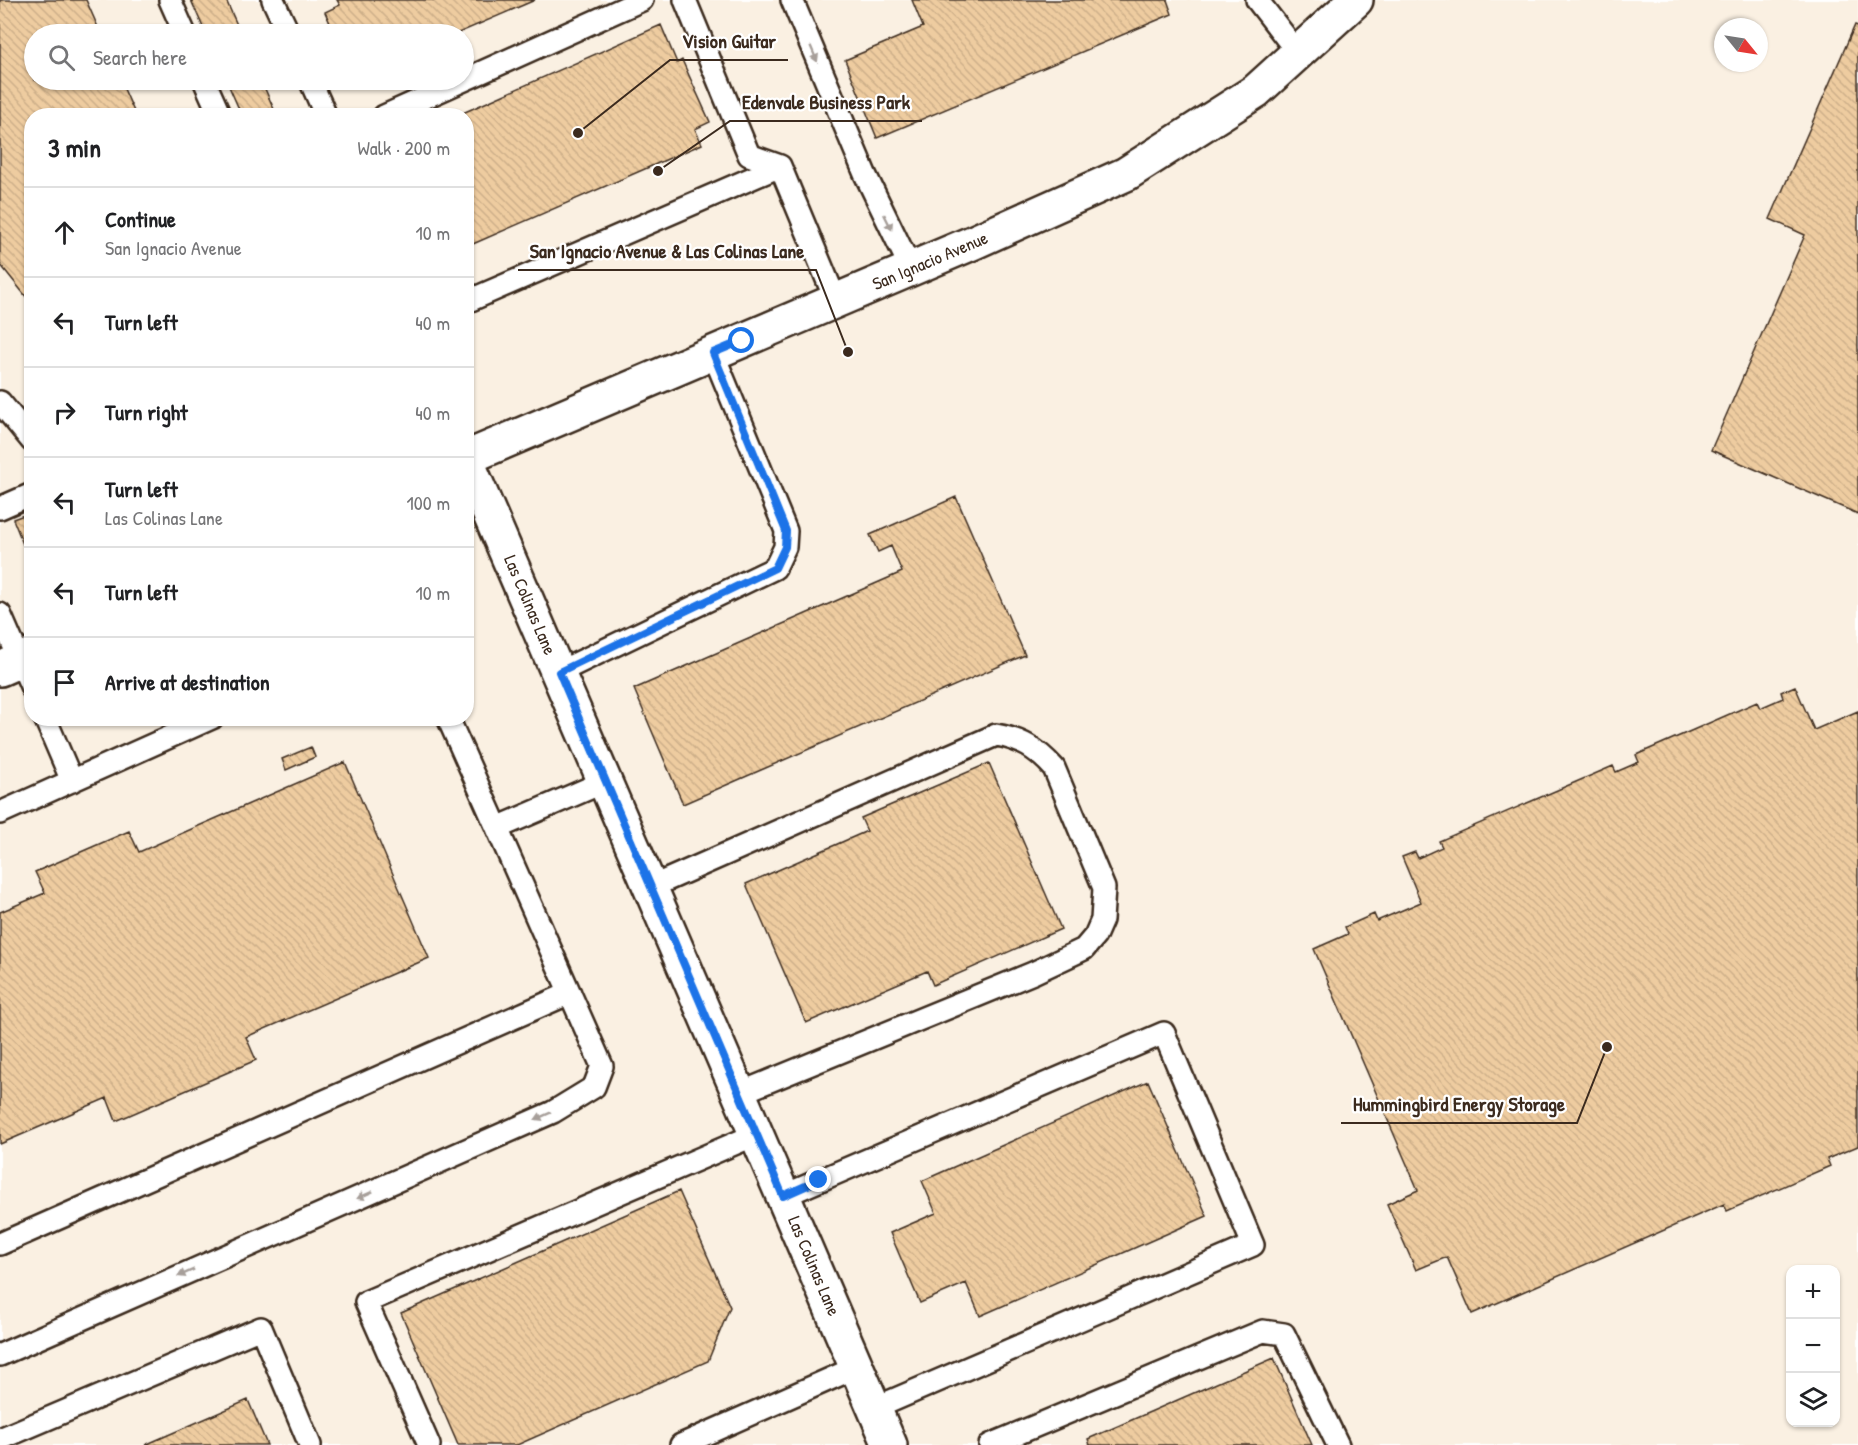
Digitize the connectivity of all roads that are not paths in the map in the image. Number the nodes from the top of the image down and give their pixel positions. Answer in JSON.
{"nodes":[{"id":1,"x":170,"y":0,"type":"edge"},
{"id":2,"x":273,"y":0,"type":"edge"},
{"id":3,"x":642,"y":0,"type":"edge"},
{"id":4,"x":685,"y":0,"type":"edge"},
{"id":5,"x":792,"y":0,"type":"edge"},
{"id":6,"x":1257,"y":0,"type":"edge"},
{"id":7,"x":1356,"y":0,"type":"edge"},
{"id":8,"x":180,"y":24,"type":"edge"},
{"id":9,"x":284,"y":24,"type":"edge"},
{"id":10,"x":1298,"y":53,"type":"junction"},
{"id":11,"x":474,"y":76,"type":"edge"},
{"id":12,"x":208,"y":90,"type":"edge"},
{"id":13,"x":314,"y":90,"type":"edge"},
{"id":14,"x":442,"y":90,"type":"edge"},
{"id":15,"x":216,"y":108,"type":"edge"},
{"id":16,"x":322,"y":108,"type":"edge"},
{"id":17,"x":402,"y":108,"type":"edge"},
{"id":18,"x":780,"y":166,"type":"junction"},
{"id":19,"x":911,"y":269,"type":"junction"},
{"id":20,"x":474,"y":299,"type":"edge"},
{"id":21,"x":836,"y":302,"type":"junction"},
{"id":22,"x":713,"y":353,"type":"junction"},
{"id":23,"x":0,"y":402,"type":"edge"},
{"id":24,"x":24,"y":431,"type":"edge"},
{"id":25,"x":474,"y":456,"type":"edge"},
{"id":26,"x":474,"y":477,"type":"edge"},
{"id":27,"x":24,"y":498,"type":"edge"},
{"id":28,"x":0,"y":508,"type":"edge"},
{"id":29,"x":0,"y":614,"type":"edge"},
{"id":30,"x":21,"y":668,"type":"edge"},
{"id":31,"x":559,"y":672,"type":"junction"},
{"id":32,"x":48,"y":726,"type":"edge"},
{"id":33,"x":194,"y":726,"type":"edge"},
{"id":34,"x":452,"y":726,"type":"edge"},
{"id":35,"x":72,"y":781,"type":"junction"},
{"id":36,"x":606,"y":781,"type":"junction"},
{"id":37,"x":0,"y":813,"type":"edge"},
{"id":38,"x":497,"y":828,"type":"junction"},
{"id":39,"x":651,"y":887,"type":"junction"},
{"id":40,"x":570,"y":993,"type":"junction"},
{"id":41,"x":740,"y":1093,"type":"junction"},
{"id":42,"x":757,"y":1134,"type":"junction"},
{"id":43,"x":783,"y":1196,"type":"junction"},
{"id":44,"x":0,"y":1244,"type":"edge"},
{"id":45,"x":0,"y":1354,"type":"edge"},
{"id":46,"x":857,"y":1367,"type":"junction"},
{"id":47,"x":874,"y":1408,"type":"junction"},
{"id":48,"x":0,"y":1439,"type":"edge"},
{"id":49,"x":310,"y":1445,"type":"edge"},
{"id":50,"x":429,"y":1445,"type":"edge"},
{"id":51,"x":681,"y":1445,"type":"edge"},
{"id":52,"x":890,"y":1445,"type":"edge"},
{"id":53,"x":990,"y":1445,"type":"edge"},
{"id":54,"x":1338,"y":1445,"type":"edge"}],
"edges":[{"from":1,"to":8,"type":"lane"},
{"from":2,"to":9,"type":"lane"},
{"from":3,"to":11,"type":"lane"},
{"from":4,"to":18,"type":"lane"},
{"from":5,"to":19,"type":"lane","one_way":true},
{"from":6,"to":10,"type":"lane"},
{"from":7,"to":10,"type":"street","name":"San Ignacio Avenue"},
{"from":10,"to":19,"type":"street","name":"San Ignacio Avenue"},
{"from":12,"to":15,"type":"lane"},
{"from":13,"to":16,"type":"lane"},
{"from":14,"to":17,"type":"lane"},
{"from":18,"to":20,"type":"lane"},
{"from":18,"to":21,"type":"lane"},
{"from":19,"to":21,"type":"street","name":"San Ignacio Avenue"},
{"from":21,"to":22,"type":"street","name":"San Ignacio Avenue"},
{"from":22,"to":25,"type":"street","name":"San Ignacio Avenue"},
{"from":22,"to":31,"type":"lane"},
{"from":23,"to":24,"type":"lane"},
{"from":26,"to":31,"type":"street","name":"Las Colinas Lane"},
{"from":27,"to":28,"type":"lane"},
{"from":29,"to":30,"type":"lane"},
{"from":31,"to":36,"type":"street","name":"Las Colinas Lane"},
{"from":32,"to":35,"type":"lane"},
{"from":33,"to":35,"type":"lane"},
{"from":34,"to":38,"type":"lane"},
{"from":35,"to":37,"type":"lane"},
{"from":36,"to":38,"type":"lane"},
{"from":36,"to":39,"type":"street","name":"Las Colinas Lane"},
{"from":38,"to":40,"type":"lane"},
{"from":39,"to":41,"type":"street","name":"Las Colinas Lane"},
{"from":39,"to":41,"type":"lane"},
{"from":40,"to":44,"type":"lane"},
{"from":40,"to":45,"type":"lane","one_way":true},
{"from":41,"to":42,"type":"street","name":"Las Colinas Lane"},
{"from":42,"to":43,"type":"street","name":"Las Colinas Lane"},
{"from":42,"to":50,"type":"lane"},
{"from":43,"to":46,"type":"street","name":"Las Colinas Lane"},
{"from":43,"to":47,"type":"lane"},
{"from":46,"to":47,"type":"street","name":"Las Colinas Lane"},
{"from":46,"to":51,"type":"lane"},
{"from":47,"to":52,"type":"street","name":"Las Colinas Lane"},
{"from":48,"to":49,"type":"lane"},
{"from":53,"to":54,"type":"lane"}]}
